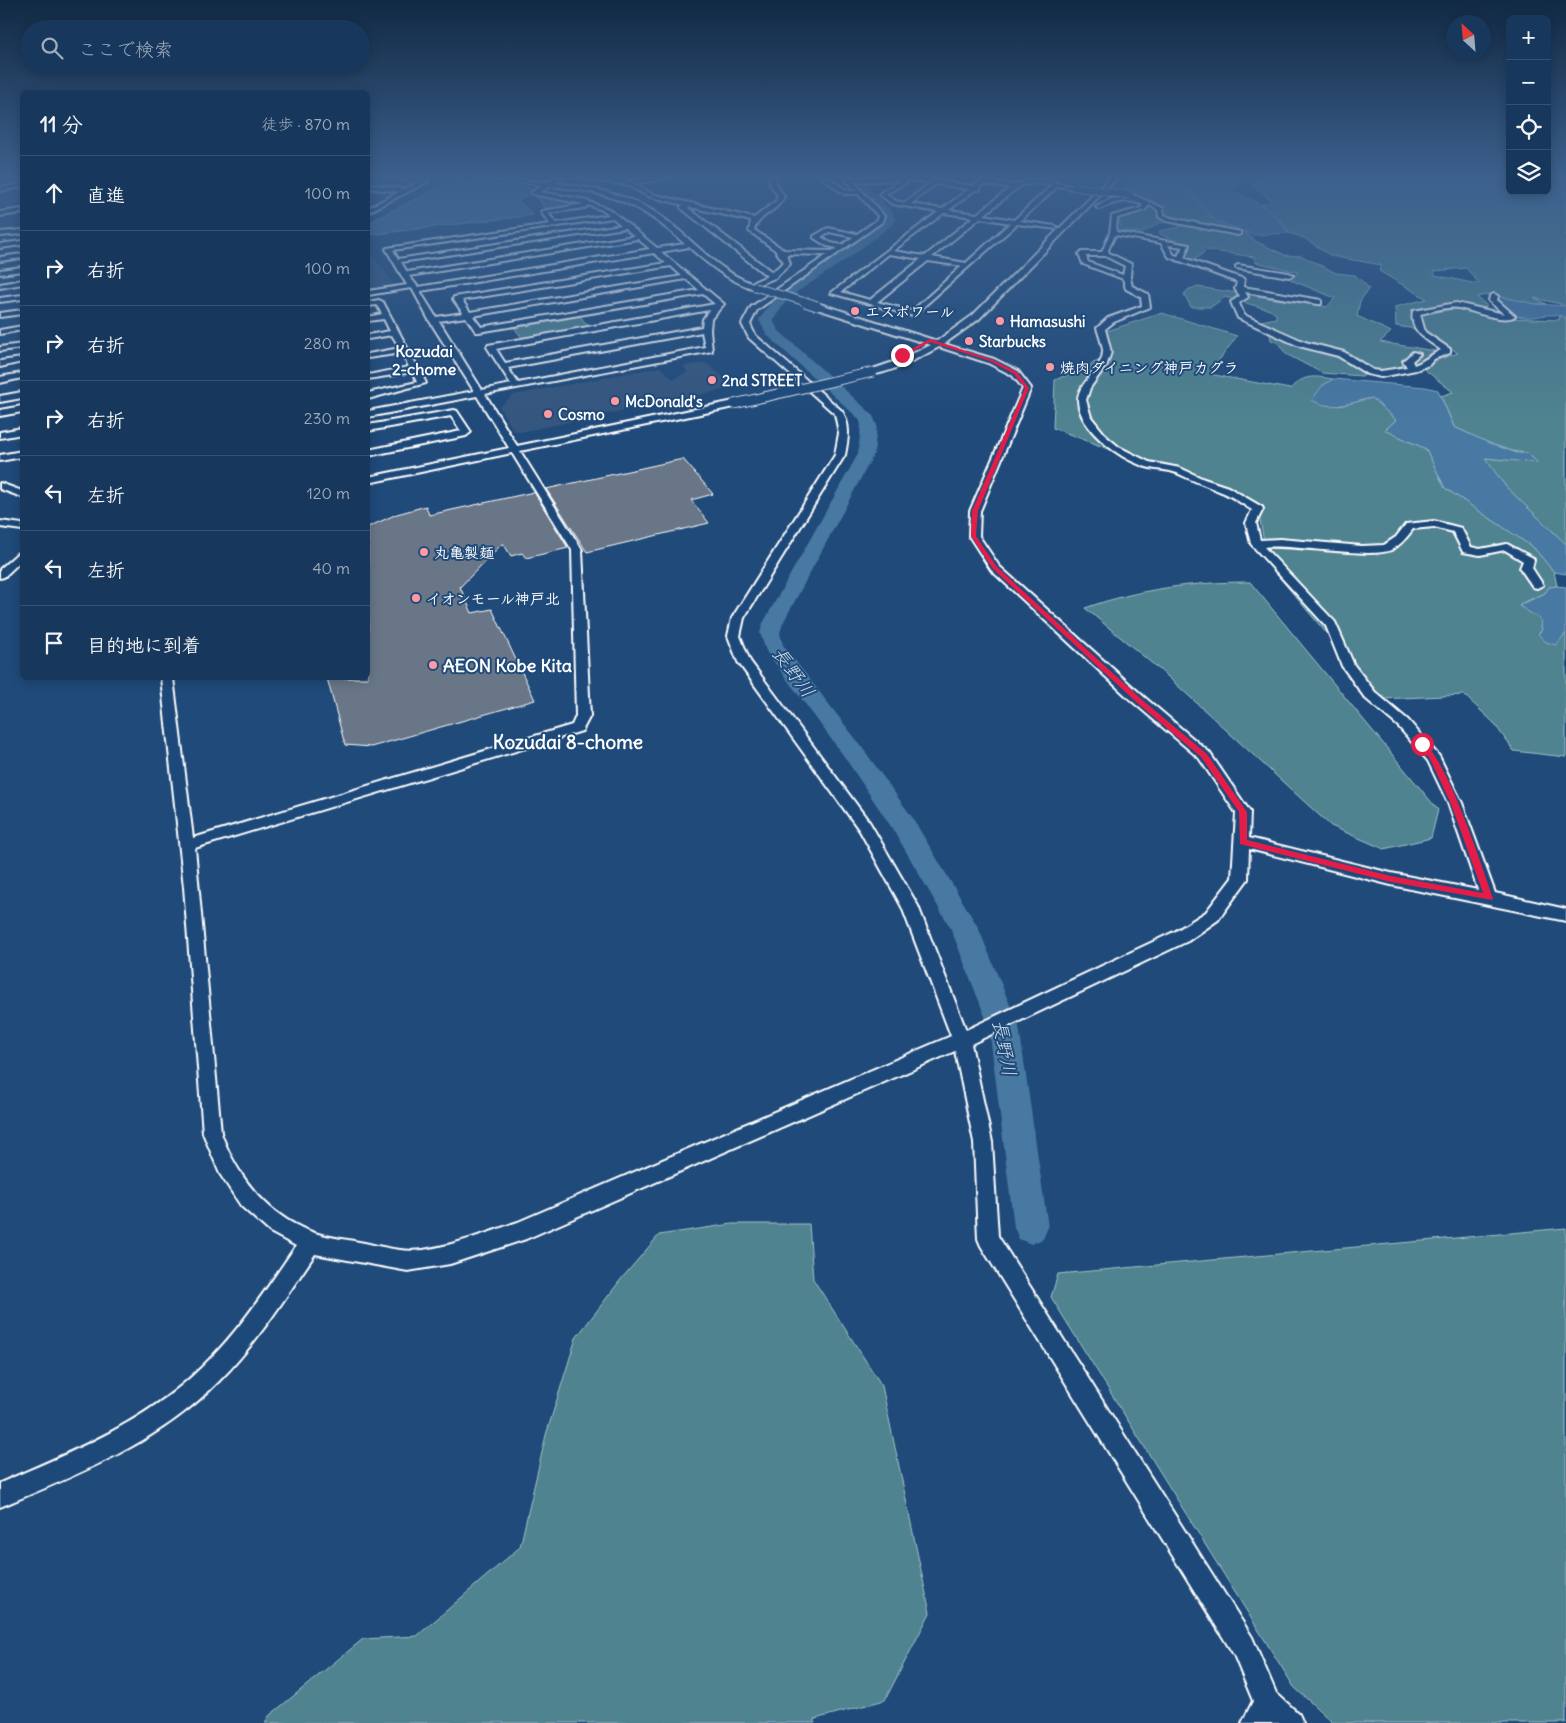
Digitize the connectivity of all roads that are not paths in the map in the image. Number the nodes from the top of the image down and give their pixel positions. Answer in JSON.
{"nodes":[{"id":1,"x":394,"y":257,"type":"edge"},
{"id":2,"x":420,"y":257,"type":"edge"},
{"id":3,"x":512,"y":257,"type":"edge"},
{"id":4,"x":529,"y":257,"type":"edge"},
{"id":5,"x":611,"y":257,"type":"edge"},
{"id":6,"x":665,"y":257,"type":"edge"},
{"id":7,"x":707,"y":257,"type":"edge"},
{"id":8,"x":748,"y":257,"type":"edge"},
{"id":9,"x":786,"y":257,"type":"edge"},
{"id":10,"x":829,"y":257,"type":"edge"},
{"id":11,"x":881,"y":257,"type":"edge"},
{"id":12,"x":923,"y":257,"type":"edge"},
{"id":13,"x":976,"y":257,"type":"edge"},
{"id":14,"x":1024,"y":257,"type":"edge"},
{"id":15,"x":1036,"y":257,"type":"edge"},
{"id":16,"x":1083,"y":257,"type":"edge"},
{"id":17,"x":1113,"y":257,"type":"edge"},
{"id":18,"x":1174,"y":257,"type":"edge"},
{"id":19,"x":927,"y":258,"type":"junction"},
{"id":20,"x":1242,"y":259,"type":"dead end"},
{"id":21,"x":1021,"y":260,"type":"dead end"},
{"id":22,"x":1179,"y":260,"type":"joint"},
{"id":23,"x":396,"y":261,"type":"junction"},
{"id":24,"x":673,"y":264,"type":"junction"},
{"id":25,"x":968,"y":265,"type":"junction"},
{"id":26,"x":1238,"y":267,"type":"junction"},
{"id":27,"x":20,"y":269,"type":"edge"},
{"id":28,"x":540,"y":269,"type":"junction"},
{"id":29,"x":0,"y":272,"type":"edge"},
{"id":30,"x":405,"y":274,"type":"junction"},
{"id":31,"x":1289,"y":275,"type":"dead end"},
{"id":32,"x":772,"y":276,"type":"junction"},
{"id":33,"x":688,"y":277,"type":"junction"},
{"id":34,"x":1126,"y":278,"type":"junction"},
{"id":35,"x":1235,"y":278,"type":"junction"},
{"id":36,"x":1247,"y":281,"type":"dead end"},
{"id":37,"x":20,"y":282,"type":"edge"},
{"id":38,"x":553,"y":284,"type":"junction"},
{"id":39,"x":0,"y":286,"type":"edge"},
{"id":40,"x":752,"y":286,"type":"junction"},
{"id":41,"x":414,"y":288,"type":"junction"},
{"id":42,"x":1239,"y":289,"type":"junction"},
{"id":43,"x":705,"y":291,"type":"junction"},
{"id":44,"x":370,"y":293,"type":"edge"},
{"id":45,"x":1494,"y":296,"type":"dead end"},
{"id":46,"x":20,"y":297,"type":"edge"},
{"id":47,"x":565,"y":297,"type":"junction"},
{"id":48,"x":0,"y":300,"type":"edge"},
{"id":49,"x":826,"y":300,"type":"junction"},
{"id":50,"x":871,"y":302,"type":"junction"},
{"id":51,"x":1318,"y":302,"type":"dead end"},
{"id":52,"x":370,"y":304,"type":"edge"},
{"id":53,"x":715,"y":308,"type":"junction"},
{"id":54,"x":20,"y":312,"type":"edge"},
{"id":55,"x":467,"y":314,"type":"junction"},
{"id":56,"x":0,"y":315,"type":"edge"},
{"id":57,"x":386,"y":316,"type":"junction"},
{"id":58,"x":370,"y":319,"type":"edge"},
{"id":59,"x":433,"y":320,"type":"junction"},
{"id":60,"x":953,"y":325,"type":"dead end"},
{"id":61,"x":20,"y":328,"type":"edge"},
{"id":62,"x":1266,"y":328,"type":"junction"},
{"id":63,"x":704,"y":329,"type":"junction"},
{"id":64,"x":0,"y":332,"type":"edge"},
{"id":65,"x":395,"y":332,"type":"junction"},
{"id":66,"x":370,"y":337,"type":"edge"},
{"id":67,"x":601,"y":338,"type":"junction"},
{"id":68,"x":1263,"y":339,"type":"dead end"},
{"id":69,"x":935,"y":342,"type":"junction"},
{"id":70,"x":20,"y":346,"type":"edge"},
{"id":71,"x":0,"y":349,"type":"edge"},
{"id":72,"x":404,"y":350,"type":"junction"},
{"id":73,"x":1416,"y":354,"type":"dead end"},
{"id":74,"x":370,"y":356,"type":"edge"},
{"id":75,"x":20,"y":360,"type":"edge"},
{"id":76,"x":0,"y":364,"type":"edge"},
{"id":77,"x":504,"y":366,"type":"junction"},
{"id":78,"x":1413,"y":368,"type":"junction"},
{"id":79,"x":414,"y":369,"type":"junction"},
{"id":80,"x":20,"y":376,"type":"edge"},
{"id":81,"x":370,"y":377,"type":"edge"},
{"id":82,"x":0,"y":380,"type":"edge"},
{"id":83,"x":516,"y":386,"type":"junction"},
{"id":84,"x":479,"y":393,"type":"junction"},
{"id":85,"x":20,"y":395,"type":"edge"},
{"id":86,"x":370,"y":396,"type":"edge"},
{"id":87,"x":0,"y":399,"type":"edge"},
{"id":88,"x":20,"y":409,"type":"edge"},
{"id":89,"x":0,"y":413,"type":"edge"},
{"id":90,"x":370,"y":414,"type":"edge"},
{"id":91,"x":370,"y":428,"type":"edge"},
{"id":92,"x":20,"y":431,"type":"edge"},
{"id":93,"x":0,"y":435,"type":"edge"},
{"id":94,"x":512,"y":446,"type":"junction"},
{"id":95,"x":370,"y":453,"type":"edge"},
{"id":96,"x":20,"y":454,"type":"edge"},
{"id":97,"x":0,"y":458,"type":"edge"},
{"id":98,"x":370,"y":473,"type":"edge"},
{"id":99,"x":370,"y":480,"type":"edge"},
{"id":100,"x":20,"y":483,"type":"edge"},
{"id":101,"x":3,"y":488,"type":"edge"},
{"id":102,"x":20,"y":493,"type":"edge"},
{"id":103,"x":0,"y":524,"type":"edge"},
{"id":104,"x":20,"y":527,"type":"edge"},
{"id":105,"x":0,"y":534,"type":"edge"},
{"id":106,"x":20,"y":536,"type":"edge"},
{"id":107,"x":1256,"y":544,"type":"junction"},
{"id":108,"x":20,"y":557,"type":"edge"},
{"id":109,"x":0,"y":575,"type":"edge"},
{"id":110,"x":1537,"y":585,"type":"dead end"},
{"id":111,"x":167,"y":680,"type":"edge"},
{"id":112,"x":1242,"y":842,"type":"junction"},
{"id":113,"x":186,"y":845,"type":"junction"},
{"id":114,"x":1489,"y":898,"type":"junction"},
{"id":115,"x":1566,"y":915,"type":"edge"},
{"id":116,"x":961,"y":1040,"type":"junction"},
{"id":117,"x":311,"y":1242,"type":"junction"},
{"id":118,"x":0,"y":1495,"type":"edge"},
{"id":119,"x":1261,"y":1712,"type":"edge"},
{"id":120,"x":1290,"y":1723,"type":"edge"}],
"edges":[{"from":1,"to":23,"type":"street"},
{"from":2,"to":23,"type":"street"},
{"from":3,"to":30,"type":"street"},
{"from":4,"to":28,"type":"street"},
{"from":5,"to":28,"type":"street"},
{"from":6,"to":24,"type":"street"},
{"from":7,"to":40,"type":"street"},
{"from":8,"to":32,"type":"street"},
{"from":9,"to":32,"type":"street"},
{"from":10,"to":116,"type":"street"},
{"from":11,"to":49,"type":"street"},
{"from":12,"to":19,"type":"street"},
{"from":13,"to":25,"type":"street"},
{"from":14,"to":21,"type":"street"},
{"from":15,"to":69,"type":"street"},
{"from":16,"to":34,"type":"street"},
{"from":17,"to":34,"type":"street"},
{"from":18,"to":22,"type":"street"},
{"from":19,"to":25,"type":"street"},
{"from":19,"to":50,"type":"street"},
{"from":20,"to":26,"type":"street"},
{"from":22,"to":35,"type":"street"},
{"from":23,"to":30,"type":"street"},
{"from":24,"to":33,"type":"street"},
{"from":24,"to":38,"type":"street"},
{"from":25,"to":50,"type":"street"},
{"from":26,"to":31,"type":"street"},
{"from":26,"to":35,"type":"street"},
{"from":27,"to":29,"type":"street"},
{"from":28,"to":38,"type":"street"},
{"from":28,"to":41,"type":"street"},
{"from":30,"to":41,"type":"street"},
{"from":32,"to":40,"type":"street"},
{"from":33,"to":43,"type":"street"},
{"from":33,"to":47,"type":"street"},
{"from":34,"to":107,"type":"street"},
{"from":35,"to":36,"type":"street"},
{"from":35,"to":42,"type":"street"},
{"from":37,"to":39,"type":"street"},
{"from":38,"to":47,"type":"street"},
{"from":38,"to":55,"type":"street"},
{"from":40,"to":49,"type":"street","bridge":true},
{"from":41,"to":44,"type":"street"},
{"from":41,"to":59,"type":"street"},
{"from":42,"to":51,"type":"street"},
{"from":42,"to":62,"type":"street"},
{"from":43,"to":53,"type":"street"},
{"from":43,"to":67,"type":"street"},
{"from":45,"to":78,"type":"street"},
{"from":46,"to":48,"type":"street"},
{"from":47,"to":55,"type":"street"},
{"from":47,"to":67,"type":"street"},
{"from":49,"to":50,"type":"street"},
{"from":49,"to":69,"type":"street"},
{"from":52,"to":57,"type":"street"},
{"from":53,"to":63,"type":"street"},
{"from":53,"to":67,"type":"street"},
{"from":54,"to":56,"type":"street"},
{"from":55,"to":59,"type":"street"},
{"from":55,"to":67,"type":"street"},
{"from":57,"to":58,"type":"street"},
{"from":57,"to":65,"type":"street"},
{"from":59,"to":84,"type":"street"},
{"from":60,"to":69,"type":"street"},
{"from":61,"to":64,"type":"street"},
{"from":62,"to":68,"type":"street"},
{"from":62,"to":78,"type":"street"},
{"from":63,"to":67,"type":"street"},
{"from":63,"to":67,"type":"street"},
{"from":65,"to":66,"type":"street"},
{"from":65,"to":72,"type":"street"},
{"from":67,"to":77,"type":"street"},
{"from":67,"to":77,"type":"street"},
{"from":67,"to":83,"type":"street"},
{"from":69,"to":94,"type":"street","bridge":true},
{"from":69,"to":112,"type":"street"},
{"from":70,"to":71,"type":"street"},
{"from":72,"to":74,"type":"street"},
{"from":72,"to":79,"type":"street"},
{"from":73,"to":78,"type":"street"},
{"from":75,"to":76,"type":"street"},
{"from":77,"to":83,"type":"street"},
{"from":79,"to":81,"type":"street"},
{"from":79,"to":86,"type":"street"},
{"from":80,"to":82,"type":"street"},
{"from":83,"to":84,"type":"street"},
{"from":84,"to":90,"type":"street"},
{"from":84,"to":94,"type":"street"},
{"from":85,"to":87,"type":"street"},
{"from":88,"to":89,"type":"street"},
{"from":91,"to":95,"type":"street"},
{"from":92,"to":93,"type":"street"},
{"from":94,"to":98,"type":"street"},
{"from":94,"to":99,"type":"street"},
{"from":94,"to":113,"type":"street"},
{"from":96,"to":97,"type":"street"},
{"from":100,"to":101,"type":"street"},
{"from":101,"to":102,"type":"street"},
{"from":103,"to":104,"type":"street"},
{"from":105,"to":106,"type":"street"},
{"from":107,"to":110,"type":"street"},
{"from":107,"to":114,"type":"street"},
{"from":108,"to":109,"type":"street"},
{"from":111,"to":113,"type":"street"},
{"from":112,"to":114,"type":"street"},
{"from":112,"to":116,"type":"street"},
{"from":113,"to":117,"type":"street"},
{"from":114,"to":115,"type":"street"},
{"from":116,"to":117,"type":"street"},
{"from":116,"to":119,"type":"street"},
{"from":117,"to":118,"type":"street"},
{"from":119,"to":120,"type":"street"}]}
